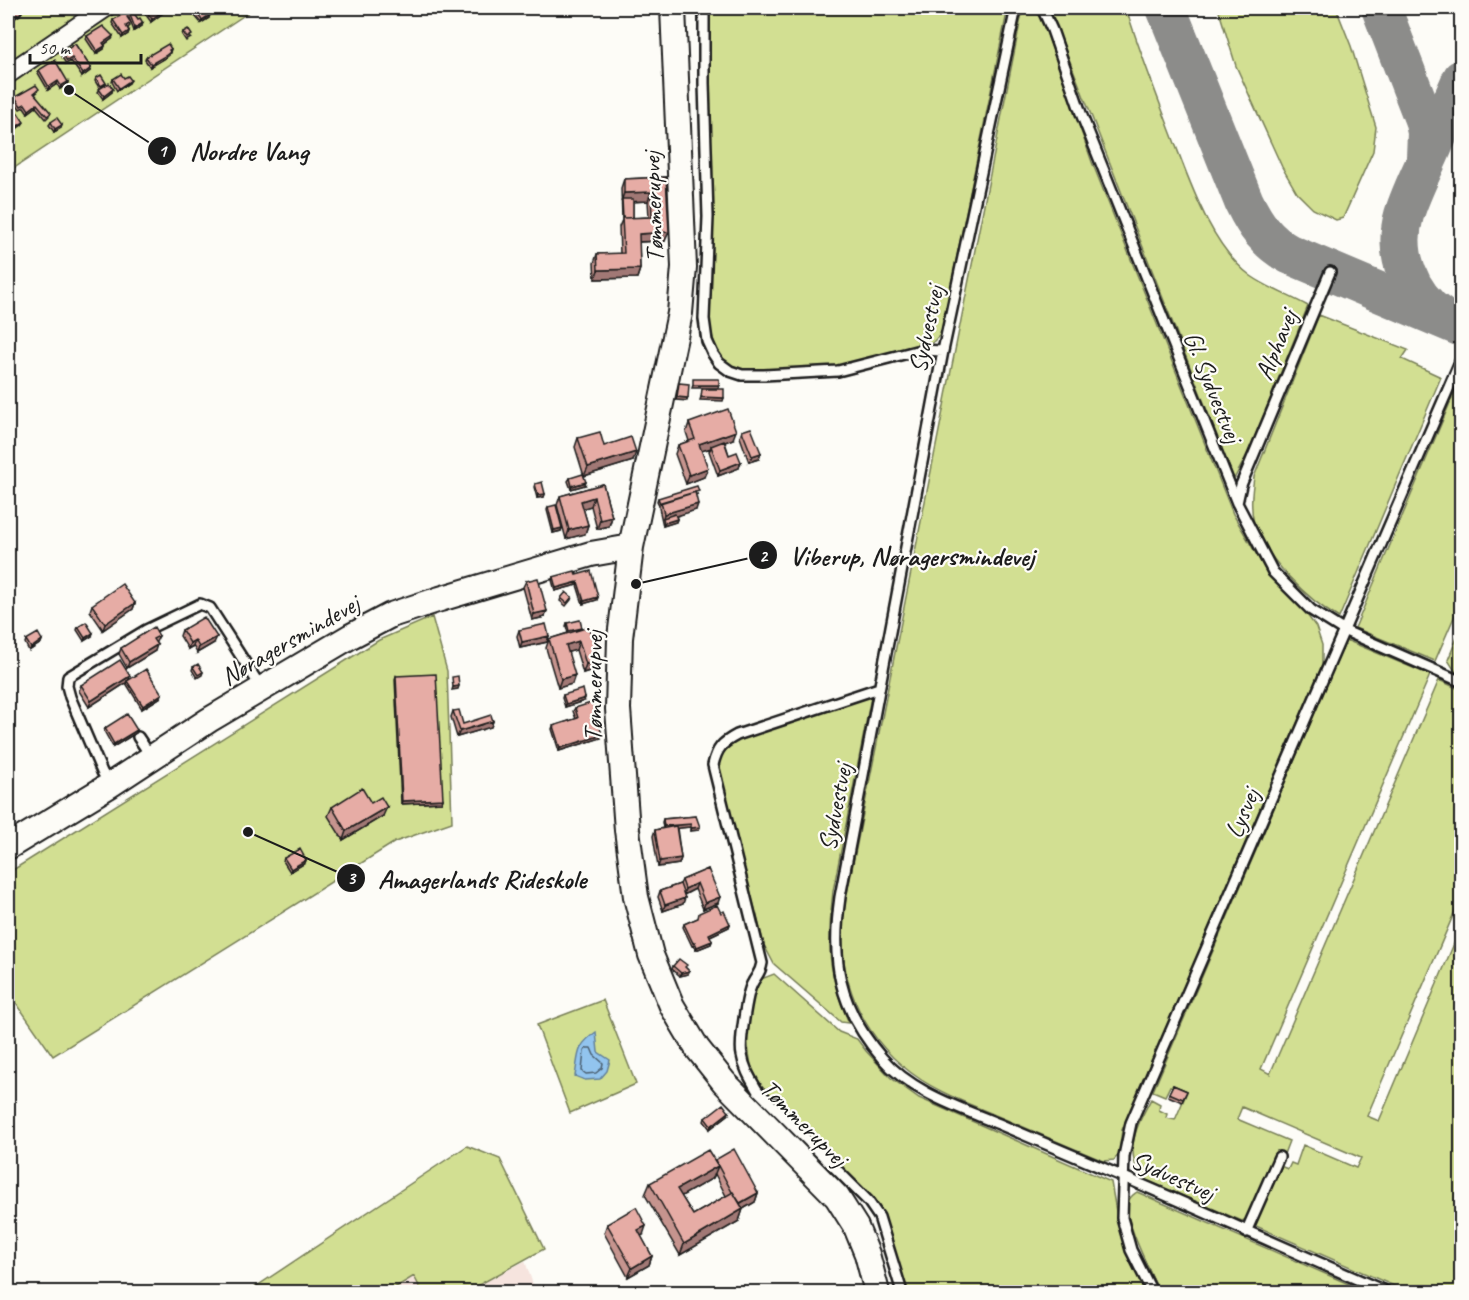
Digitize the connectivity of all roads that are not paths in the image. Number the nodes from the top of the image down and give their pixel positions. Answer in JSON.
{"nodes":[{"id":1,"x":105,"y":8,"type":"edge"},
{"id":2,"x":673,"y":8,"type":"edge"},
{"id":3,"x":704,"y":8,"type":"edge"},
{"id":4,"x":1016,"y":8,"type":"edge"},
{"id":5,"x":1042,"y":8,"type":"edge"},
{"id":6,"x":8,"y":74,"type":"edge"},
{"id":7,"x":1330,"y":272,"type":"dead end"},
{"id":8,"x":943,"y":351,"type":"junction"},
{"id":9,"x":1461,"y":357,"type":"edge"},
{"id":10,"x":1237,"y":503,"type":"junction"},
{"id":11,"x":631,"y":547,"type":"junction"},
{"id":12,"x":1343,"y":630,"type":"junction"},
{"id":13,"x":1461,"y":682,"type":"edge"},
{"id":14,"x":262,"y":688,"type":"junction"},
{"id":15,"x":879,"y":688,"type":"junction"},
{"id":16,"x":138,"y":737,"type":"dead end"},
{"id":17,"x":152,"y":758,"type":"junction"},
{"id":18,"x":110,"y":785,"type":"junction"},
{"id":19,"x":8,"y":847,"type":"edge"},
{"id":20,"x":1279,"y":1157,"type":"dead end"},
{"id":21,"x":1124,"y":1177,"type":"junction"},
{"id":22,"x":1246,"y":1232,"type":"junction"},
{"id":23,"x":877,"y":1293,"type":"edge"},
{"id":24,"x":902,"y":1293,"type":"edge"},
{"id":25,"x":1152,"y":1293,"type":"edge"},
{"id":26,"x":1387,"y":1293,"type":"edge"}],
"edges":[{"from":1,"to":6,"type":"street"},
{"from":2,"to":11,"type":"street","name":"Tømmerupvej"},
{"from":3,"to":8,"type":"lane"},
{"from":4,"to":8,"type":"lane","name":"Sydvestvej"},
{"from":5,"to":10,"type":"lane","name":"Gl. Sydvestvej"},
{"from":7,"to":10,"type":"lane","name":"Alphavej"},
{"from":8,"to":15,"type":"lane","name":"Sydvestvej"},
{"from":9,"to":12,"type":"lane","name":"Lysvej"},
{"from":10,"to":12,"type":"lane","name":"Gl. Sydvestvej"},
{"from":11,"to":14,"type":"street","name":"Nøragersmindevej"},
{"from":11,"to":23,"type":"street","name":"Tømmerupvej"},
{"from":12,"to":13,"type":"lane","name":"Gl. Sydvestvej"},
{"from":12,"to":21,"type":"lane","name":"Lysvej"},
{"from":14,"to":17,"type":"street","name":"Nøragersmindevej"},
{"from":14,"to":18,"type":"lane"},
{"from":15,"to":21,"type":"lane","name":"Sydvestvej"},
{"from":15,"to":24,"type":"lane"},
{"from":16,"to":17,"type":"lane"},
{"from":17,"to":18,"type":"street","name":"Nøragersmindevej"},
{"from":18,"to":19,"type":"street","name":"Nøragersmindevej"},
{"from":20,"to":22,"type":"lane"},
{"from":21,"to":22,"type":"lane","name":"Sydvestvej"},
{"from":21,"to":25,"type":"lane","name":"Lysvej"},
{"from":22,"to":26,"type":"lane","name":"Sydvestvej"}]}
